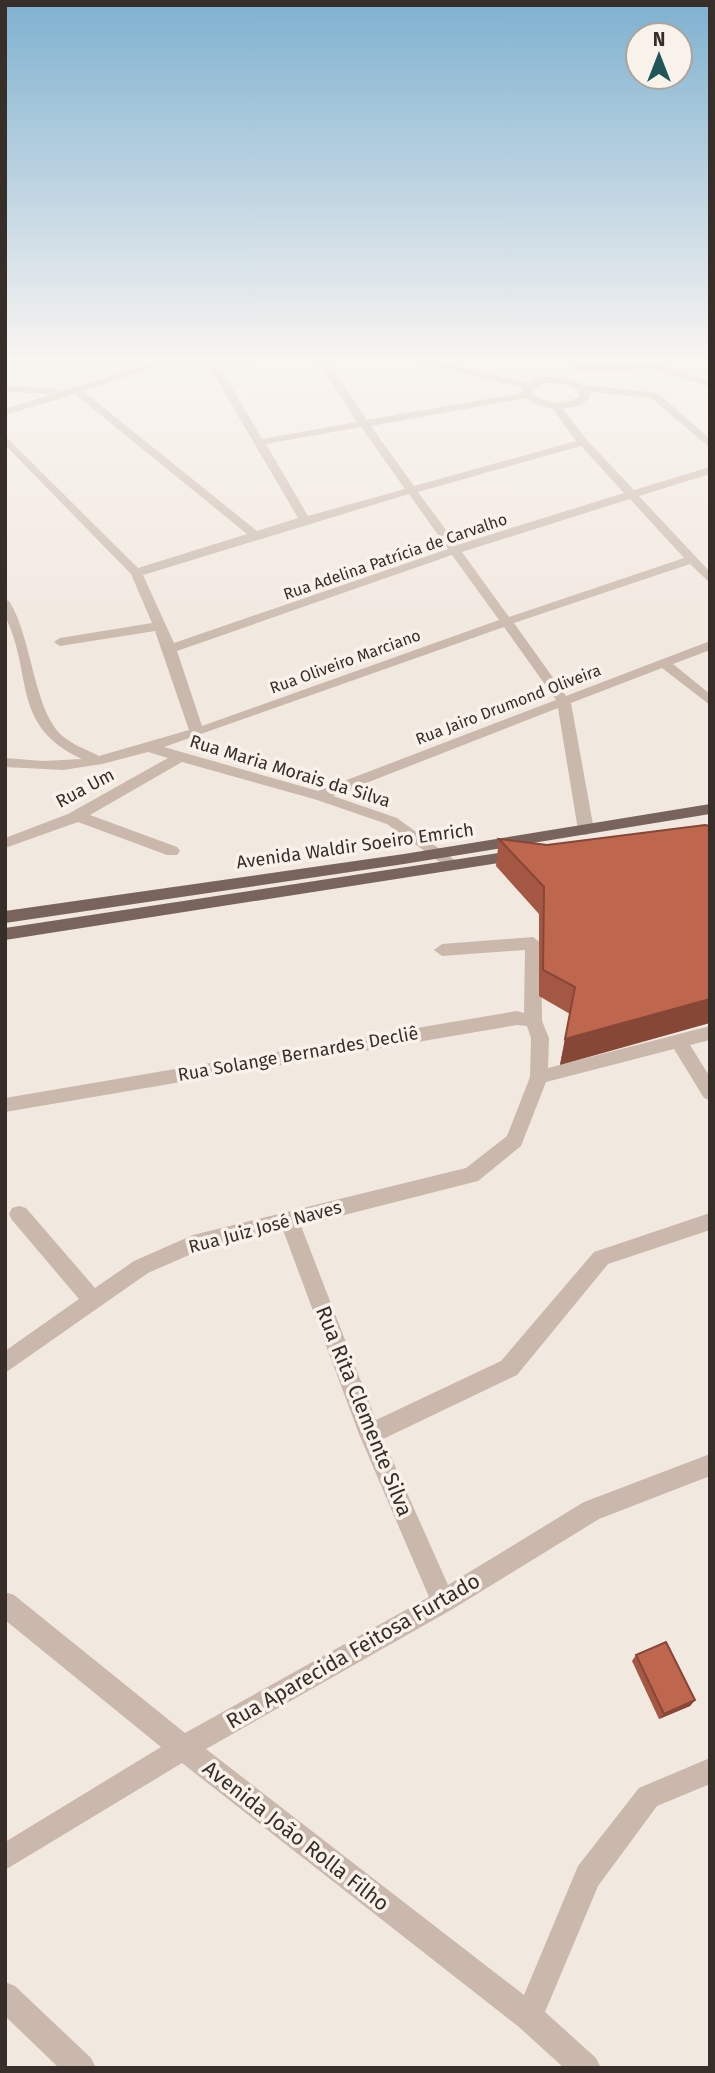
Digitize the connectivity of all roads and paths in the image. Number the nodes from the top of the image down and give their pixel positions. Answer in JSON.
{"nodes":[{"id":1,"x":23,"y":458,"type":"edge"},
{"id":2,"x":155,"y":458,"type":"edge"},
{"id":3,"x":270,"y":458,"type":"edge"},
{"id":4,"x":389,"y":458,"type":"edge"},
{"id":5,"x":527,"y":458,"type":"edge"},
{"id":6,"x":597,"y":458,"type":"edge"},
{"id":7,"x":710,"y":470,"type":"edge"},
{"id":8,"x":412,"y":490,"type":"junction"},
{"id":9,"x":631,"y":495,"type":"junction"},
{"id":10,"x":305,"y":520,"type":"junction"},
{"id":11,"x":257,"y":537,"type":"junction"},
{"id":12,"x":455,"y":550,"type":"junction"},
{"id":13,"x":691,"y":560,"type":"junction"},
{"id":14,"x":136,"y":573,"type":"junction"},
{"id":15,"x":710,"y":579,"type":"edge"},
{"id":16,"x":5,"y":604,"type":"edge"},
{"id":17,"x":508,"y":621,"type":"junction"},
{"id":18,"x":160,"y":626,"type":"junction"},
{"id":19,"x":60,"y":642,"type":"dead end"},
{"id":20,"x":710,"y":645,"type":"edge"},
{"id":21,"x":170,"y":649,"type":"junction"},
{"id":22,"x":663,"y":662,"type":"junction"},
{"id":23,"x":710,"y":701,"type":"edge"},
{"id":24,"x":564,"y":702,"type":"junction"},
{"id":25,"x":197,"y":732,"type":"junction"},
{"id":26,"x":147,"y":747,"type":"junction"},
{"id":27,"x":179,"y":757,"type":"junction"},
{"id":28,"x":97,"y":760,"type":"junction"},
{"id":29,"x":5,"y":762,"type":"edge"},
{"id":30,"x":319,"y":796,"type":"junction"},
{"id":31,"x":710,"y":809,"type":"edge"},
{"id":32,"x":78,"y":816,"type":"junction"},
{"id":33,"x":586,"y":830,"type":"junction"},
{"id":34,"x":605,"y":842,"type":"edge"},
{"id":35,"x":5,"y":843,"type":"edge"},
{"id":36,"x":172,"y":850,"type":"dead end"},
{"id":37,"x":436,"y":854,"type":"junction"},
{"id":38,"x":451,"y":865,"type":"junction"},
{"id":39,"x":5,"y":917,"type":"edge"},
{"id":40,"x":5,"y":934,"type":"edge"},
{"id":41,"x":442,"y":950,"type":"dead end"},
{"id":42,"x":533,"y":1021,"type":"junction"},
{"id":43,"x":710,"y":1033,"type":"edge"},
{"id":44,"x":678,"y":1041,"type":"junction"},
{"id":45,"x":539,"y":1077,"type":"junction"},
{"id":46,"x":710,"y":1093,"type":"edge"},
{"id":47,"x":5,"y":1104,"type":"edge"},
{"id":48,"x":19,"y":1214,"type":"dead end"},
{"id":49,"x":289,"y":1219,"type":"junction"},
{"id":50,"x":710,"y":1221,"type":"edge"},
{"id":51,"x":93,"y":1301,"type":"junction"},
{"id":52,"x":5,"y":1363,"type":"edge"},
{"id":53,"x":370,"y":1434,"type":"junction"},
{"id":54,"x":710,"y":1465,"type":"edge"},
{"id":55,"x":443,"y":1602,"type":"junction"},
{"id":56,"x":5,"y":1604,"type":"edge"},
{"id":57,"x":183,"y":1748,"type":"junction"},
{"id":58,"x":710,"y":1772,"type":"edge"},
{"id":59,"x":5,"y":1857,"type":"edge"},
{"id":60,"x":5,"y":1996,"type":"edge"},
{"id":61,"x":529,"y":2017,"type":"junction"},
{"id":62,"x":81,"y":2068,"type":"edge"},
{"id":63,"x":586,"y":2068,"type":"edge"}],
"edges":[{"from":1,"to":14,"type":"street"},
{"from":2,"to":11,"type":"street"},
{"from":3,"to":10,"type":"street"},
{"from":4,"to":8,"type":"street"},
{"from":5,"to":8,"type":"street"},
{"from":6,"to":9,"type":"street"},
{"from":7,"to":9,"type":"street","name":"Rua Adelina Patrícia de Carvalho"},
{"from":8,"to":10,"type":"street"},
{"from":8,"to":12,"type":"street"},
{"from":9,"to":12,"type":"street","name":"Rua Adelina Patrícia de Carvalho"},
{"from":9,"to":13,"type":"street"},
{"from":10,"to":11,"type":"street"},
{"from":11,"to":14,"type":"street"},
{"from":12,"to":17,"type":"street"},
{"from":12,"to":21,"type":"street","name":"Rua Adelina Patrícia de Carvalho"},
{"from":13,"to":15,"type":"street"},
{"from":13,"to":17,"type":"street","name":"Rua Oliveiro Marciano"},
{"from":14,"to":18,"type":"street"},
{"from":16,"to":28,"type":"street"},
{"from":17,"to":24,"type":"street"},
{"from":17,"to":25,"type":"street","name":"Rua Oliveiro Marciano"},
{"from":18,"to":19,"type":"street"},
{"from":18,"to":21,"type":"street"},
{"from":20,"to":22,"type":"street","name":"Rua Jairo Drumond Oliveira"},
{"from":21,"to":25,"type":"street"},
{"from":22,"to":23,"type":"street"},
{"from":22,"to":24,"type":"street","name":"Rua Jairo Drumond Oliveira"},
{"from":24,"to":30,"type":"street","name":"Rua Jairo Drumond Oliveira"},
{"from":24,"to":33,"type":"street"},
{"from":25,"to":26,"type":"street","name":"Rua Oliveiro Marciano"},
{"from":26,"to":27,"type":"street","name":"Rua Maria Morais da Silva"},
{"from":26,"to":28,"type":"street","name":"Rua Oliveiro Marciano"},
{"from":27,"to":30,"type":"street","name":"Rua Maria Morais da Silva"},
{"from":27,"to":32,"type":"street","name":"Rua Um"},
{"from":28,"to":29,"type":"street","name":"Rua Oliveiro Marciano"},
{"from":30,"to":37,"type":"street","name":"Rua Maria Morais da Silva"},
{"from":31,"to":33,"type":"main road","name":"Avenida Waldir Soeiro Emrich"},
{"from":32,"to":35,"type":"street","name":"Rua Um"},
{"from":32,"to":36,"type":"street"},
{"from":33,"to":37,"type":"main road","name":"Avenida Waldir Soeiro Emrich"},
{"from":34,"to":38,"type":"main road","name":"Avenida Waldir Soeiro Emrich"},
{"from":37,"to":38,"type":"street","name":"Rua Maria Morais da Silva"},
{"from":37,"to":39,"type":"main road","name":"Avenida Waldir Soeiro Emrich"},
{"from":38,"to":40,"type":"main road","name":"Avenida Waldir Soeiro Emrich"},
{"from":41,"to":42,"type":"street"},
{"from":42,"to":45,"type":"street"},
{"from":42,"to":47,"type":"street","name":"Rua Solange Bernardes Decliê"},
{"from":43,"to":44,"type":"street"},
{"from":44,"to":45,"type":"street"},
{"from":44,"to":46,"type":"street"},
{"from":45,"to":49,"type":"street","name":"Rua Juiz José Naves"},
{"from":48,"to":51,"type":"street"},
{"from":49,"to":51,"type":"street","name":"Rua Juiz José Naves"},
{"from":49,"to":53,"type":"street","name":"Rua Rita Clemente Silva"},
{"from":50,"to":53,"type":"street"},
{"from":51,"to":52,"type":"street","name":"Rua Juiz José Naves"},
{"from":53,"to":55,"type":"street","name":"Rua Rita Clemente Silva"},
{"from":54,"to":55,"type":"street","name":"Rua Aparecida Feitosa Furtado"},
{"from":55,"to":57,"type":"street","name":"Rua Aparecida Feitosa Furtado"},
{"from":56,"to":57,"type":"street","name":"Avenida João Rolla Filho"},
{"from":57,"to":59,"type":"street","name":"Rua Aparecida Feitosa Furtado"},
{"from":57,"to":61,"type":"street","name":"Avenida João Rolla Filho"},
{"from":58,"to":61,"type":"street"},
{"from":60,"to":62,"type":"street"},
{"from":61,"to":63,"type":"street","name":"Avenida João Rolla Filho"}]}
